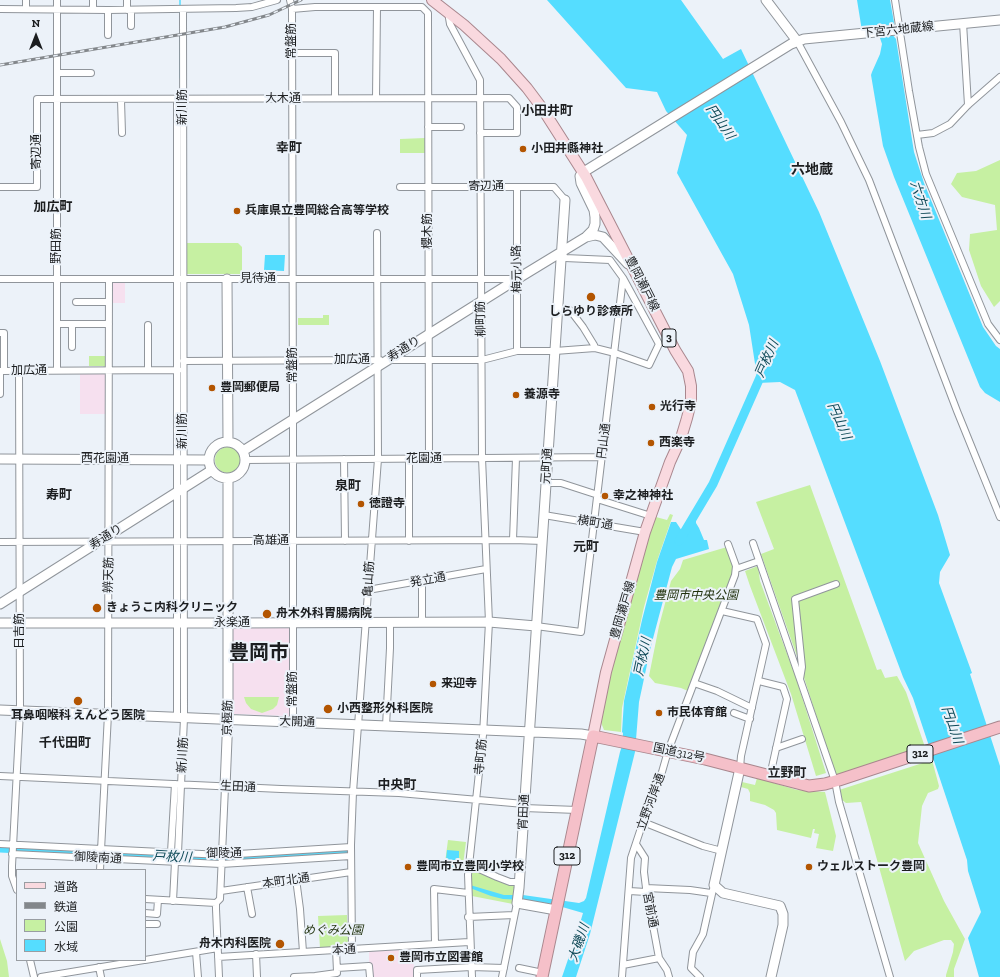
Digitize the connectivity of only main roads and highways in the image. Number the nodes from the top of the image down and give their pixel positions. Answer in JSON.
{"nodes":[{"id":1,"x":432,"y":0,"type":"edge"},
{"id":2,"x":1000,"y":727,"type":"edge"},
{"id":3,"x":593,"y":736,"type":"junction"},
{"id":4,"x":543,"y":975,"type":"edge"}],
"edges":[{"from":1,"to":3,"type":"main road","name":"豊岡瀬戸線","number":"3"},
{"from":2,"to":3,"type":"highway","name":"国道312号","number":"312"},
{"from":3,"to":4,"type":"highway","number":"312"}]}
